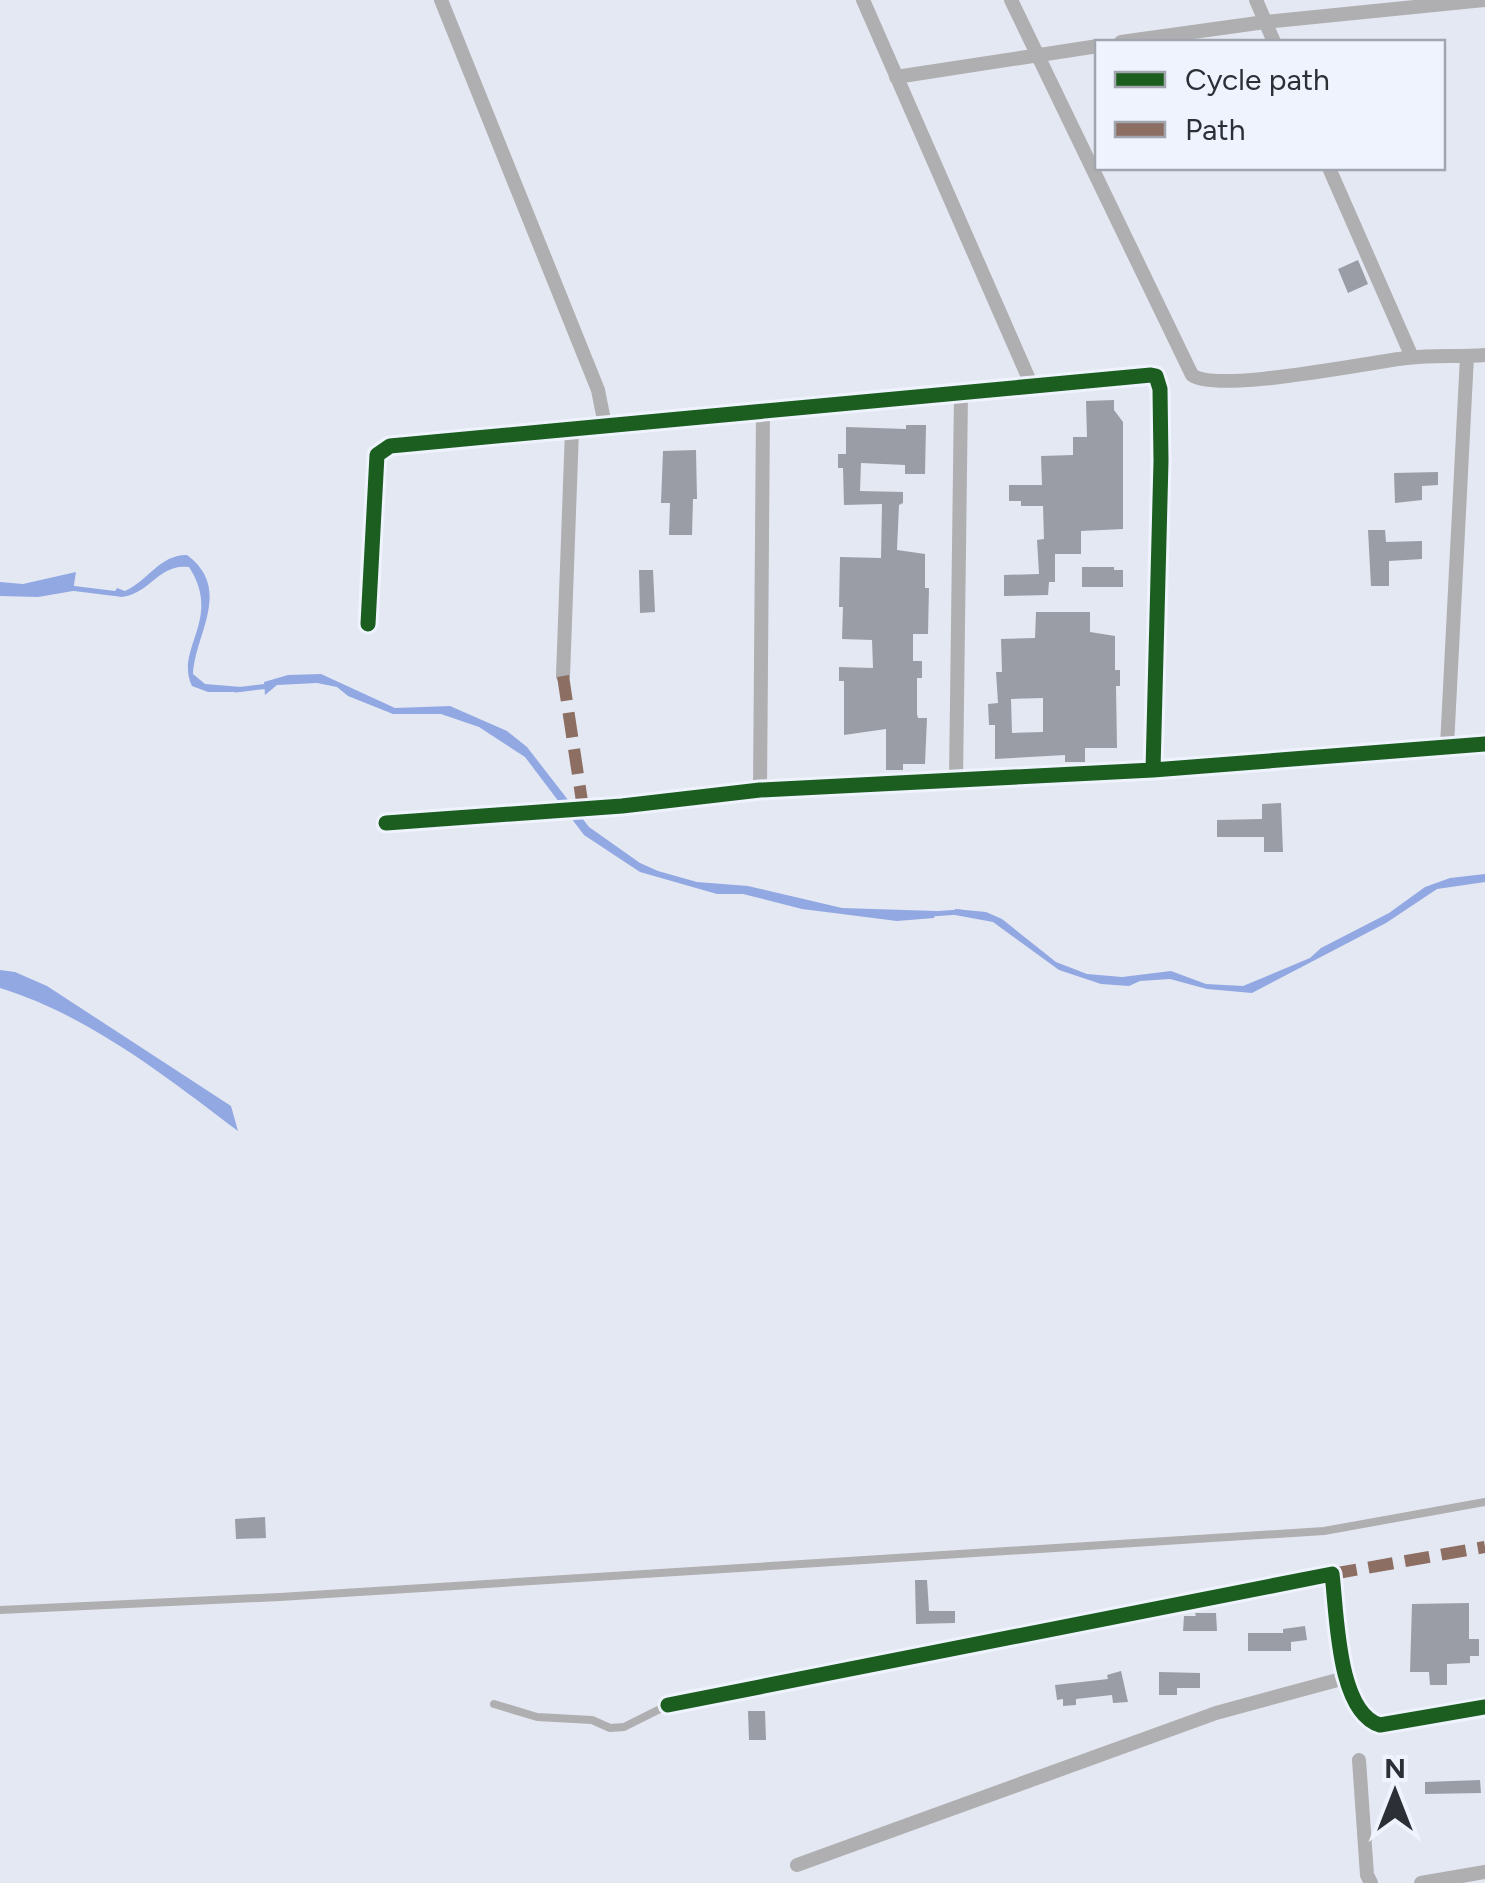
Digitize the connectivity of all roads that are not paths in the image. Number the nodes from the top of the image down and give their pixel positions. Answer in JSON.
{"nodes":[{"id":1,"x":441,"y":0,"type":"edge"},
{"id":2,"x":862,"y":0,"type":"edge"},
{"id":3,"x":1012,"y":0,"type":"edge"},
{"id":4,"x":1256,"y":0,"type":"edge"},
{"id":5,"x":1484,"y":0,"type":"edge"},
{"id":6,"x":1266,"y":22,"type":"junction"},
{"id":7,"x":1136,"y":40,"type":"edge"},
{"id":8,"x":1273,"y":40,"type":"edge"},
{"id":9,"x":1095,"y":46,"type":"edge"},
{"id":10,"x":1036,"y":54,"type":"junction"},
{"id":11,"x":896,"y":78,"type":"junction"},
{"id":12,"x":1330,"y":170,"type":"edge"},
{"id":13,"x":1485,"y":354,"type":"edge"},
{"id":14,"x":1466,"y":356,"type":"junction"},
{"id":15,"x":1412,"y":357,"type":"junction"},
{"id":16,"x":1032,"y":386,"type":"junction"},
{"id":17,"x":961,"y":394,"type":"junction"},
{"id":18,"x":764,"y":412,"type":"junction"},
{"id":19,"x":605,"y":426,"type":"junction"},
{"id":20,"x":572,"y":430,"type":"junction"},
{"id":21,"x":368,"y":624,"type":"dead end"},
{"id":22,"x":563,"y":676,"type":"dead end"},
{"id":23,"x":1485,"y":744,"type":"edge"},
{"id":24,"x":1446,"y":746,"type":"junction"},
{"id":25,"x":1153,"y":770,"type":"junction"},
{"id":26,"x":956,"y":779,"type":"junction"},
{"id":27,"x":760,"y":790,"type":"junction"},
{"id":28,"x":386,"y":823,"type":"dead end"},
{"id":29,"x":1485,"y":1502,"type":"edge"},
{"id":30,"x":0,"y":1610,"type":"edge"},
{"id":31,"x":1345,"y":1678,"type":"junction"},
{"id":32,"x":494,"y":1704,"type":"dead end"},
{"id":33,"x":668,"y":1705,"type":"joint"},
{"id":34,"x":1485,"y":1707,"type":"edge"},
{"id":35,"x":1359,"y":1760,"type":"dead end"},
{"id":36,"x":798,"y":1864,"type":"dead end"},
{"id":37,"x":1485,"y":1872,"type":"edge"},
{"id":38,"x":1370,"y":1883,"type":"edge"},
{"id":39,"x":1421,"y":1883,"type":"edge"}],
"edges":[{"from":1,"to":19,"type":"street"},
{"from":2,"to":11,"type":"street"},
{"from":3,"to":10,"type":"street"},
{"from":4,"to":6,"type":"street"},
{"from":5,"to":6,"type":"street"},
{"from":6,"to":7,"type":"street"},
{"from":6,"to":8,"type":"street"},
{"from":9,"to":10,"type":"street"},
{"from":10,"to":11,"type":"street"},
{"from":10,"to":15,"type":"street"},
{"from":11,"to":16,"type":"street"},
{"from":12,"to":15,"type":"street"},
{"from":13,"to":14,"type":"street"},
{"from":14,"to":15,"type":"street"},
{"from":14,"to":24,"type":"street"},
{"from":16,"to":17,"type":"street"},
{"from":16,"to":25,"type":"street"},
{"from":17,"to":18,"type":"street"},
{"from":17,"to":26,"type":"street"},
{"from":18,"to":19,"type":"street"},
{"from":18,"to":27,"type":"street"},
{"from":19,"to":20,"type":"street"},
{"from":20,"to":21,"type":"street"},
{"from":20,"to":22,"type":"street"},
{"from":23,"to":24,"type":"street"},
{"from":24,"to":25,"type":"street"},
{"from":25,"to":26,"type":"street"},
{"from":26,"to":27,"type":"street"},
{"from":27,"to":28,"type":"street"},
{"from":29,"to":30,"type":"lane"},
{"from":31,"to":33,"type":"street"},
{"from":31,"to":34,"type":"street"},
{"from":31,"to":36,"type":"street"},
{"from":32,"to":33,"type":"lane"},
{"from":35,"to":38,"type":"street"},
{"from":37,"to":39,"type":"street"}]}
